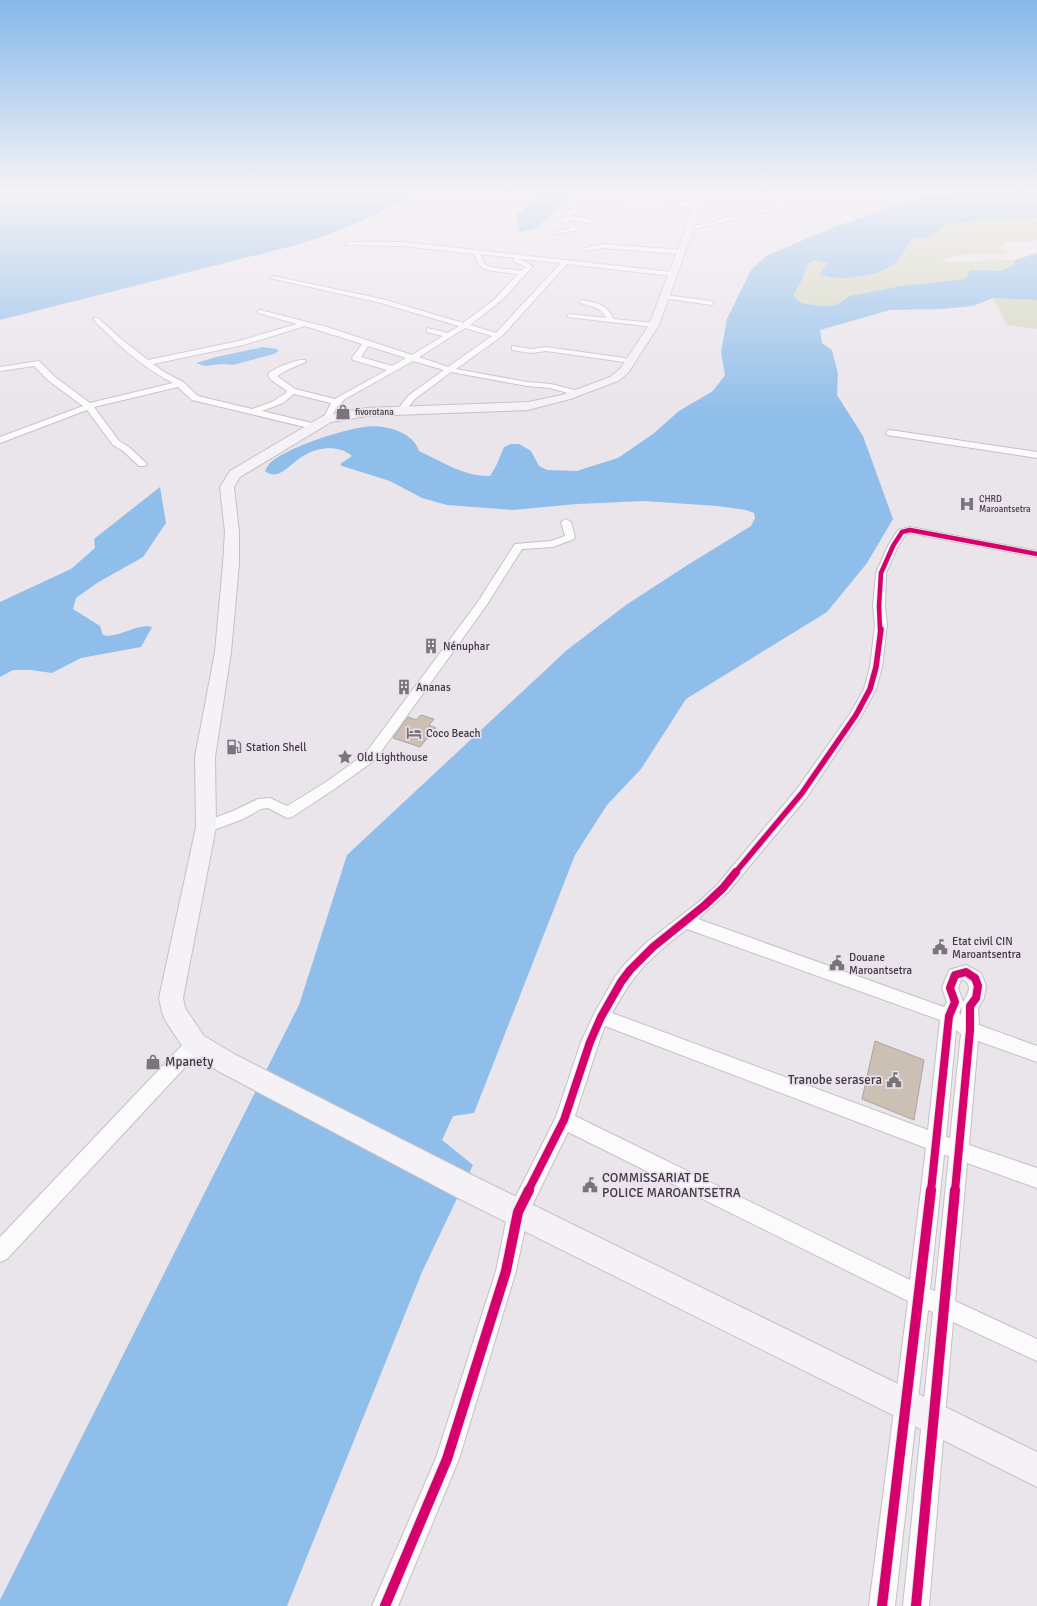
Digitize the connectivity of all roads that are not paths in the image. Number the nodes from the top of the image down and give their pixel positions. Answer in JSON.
{"nodes":[{"id":1,"x":482,"y":265,"type":"edge"},
{"id":2,"x":563,"y":265,"type":"edge"},
{"id":3,"x":584,"y":265,"type":"edge"},
{"id":4,"x":676,"y":265,"type":"edge"},
{"id":5,"x":530,"y":266,"type":"edge"},
{"id":6,"x":523,"y":273,"type":"junction"},
{"id":7,"x":672,"y":274,"type":"junction"},
{"id":8,"x":273,"y":278,"type":"dead end"},
{"id":9,"x":489,"y":296,"type":"dead end"},
{"id":10,"x":665,"y":297,"type":"junction"},
{"id":11,"x":497,"y":301,"type":"junction"},
{"id":12,"x":582,"y":302,"type":"dead end"},
{"id":13,"x":711,"y":302,"type":"dead end"},
{"id":14,"x":260,"y":312,"type":"dead end"},
{"id":15,"x":570,"y":316,"type":"dead end"},
{"id":16,"x":96,"y":319,"type":"dead end"},
{"id":17,"x":610,"y":320,"type":"junction"},
{"id":18,"x":304,"y":324,"type":"junction"},
{"id":19,"x":465,"y":325,"type":"junction"},
{"id":20,"x":654,"y":325,"type":"junction"},
{"id":21,"x":430,"y":330,"type":"dead end"},
{"id":22,"x":496,"y":335,"type":"junction"},
{"id":23,"x":448,"y":336,"type":"junction"},
{"id":24,"x":366,"y":344,"type":"junction"},
{"id":25,"x":514,"y":348,"type":"dead end"},
{"id":26,"x":412,"y":358,"type":"junction"},
{"id":27,"x":632,"y":361,"type":"junction"},
{"id":28,"x":302,"y":362,"type":"dead end"},
{"id":29,"x":146,"y":363,"type":"junction"},
{"id":30,"x":0,"y":369,"type":"edge"},
{"id":31,"x":393,"y":369,"type":"junction"},
{"id":32,"x":450,"y":370,"type":"junction"},
{"id":33,"x":180,"y":384,"type":"junction"},
{"id":34,"x":292,"y":391,"type":"junction"},
{"id":35,"x":575,"y":394,"type":"junction"},
{"id":36,"x":336,"y":402,"type":"junction"},
{"id":37,"x":88,"y":406,"type":"junction"},
{"id":38,"x":401,"y":410,"type":"junction"},
{"id":39,"x":254,"y":411,"type":"junction"},
{"id":40,"x":327,"y":419,"type":"junction"},
{"id":41,"x":313,"y":426,"type":"junction"},
{"id":42,"x":890,"y":433,"type":"dead end"},
{"id":43,"x":0,"y":440,"type":"edge"},
{"id":44,"x":1037,"y":455,"type":"edge"},
{"id":45,"x":142,"y":464,"type":"dead end"},
{"id":46,"x":566,"y":522,"type":"dead end"},
{"id":47,"x":1037,"y":554,"type":"edge"},
{"id":48,"x":206,"y":826,"type":"junction"},
{"id":49,"x":684,"y":921,"type":"junction"},
{"id":50,"x":949,"y":1016,"type":"junction"},
{"id":51,"x":601,"y":1017,"type":"junction"},
{"id":52,"x":970,"y":1030,"type":"junction"},
{"id":53,"x":195,"y":1044,"type":"junction"},
{"id":54,"x":1037,"y":1054,"type":"edge"},
{"id":55,"x":564,"y":1120,"type":"junction"},
{"id":56,"x":937,"y":1144,"type":"junction"},
{"id":57,"x":959,"y":1150,"type":"junction"},
{"id":58,"x":1037,"y":1178,"type":"edge"},
{"id":59,"x":518,"y":1212,"type":"junction"},
{"id":60,"x":0,"y":1252,"type":"edge"},
{"id":61,"x":919,"y":1295,"type":"junction"},
{"id":62,"x":945,"y":1306,"type":"junction"},
{"id":63,"x":1037,"y":1350,"type":"edge"},
{"id":64,"x":904,"y":1405,"type":"junction"},
{"id":65,"x":934,"y":1420,"type":"junction"},
{"id":66,"x":1037,"y":1470,"type":"edge"},
{"id":67,"x":385,"y":1606,"type":"edge"},
{"id":68,"x":882,"y":1606,"type":"edge"},
{"id":69,"x":916,"y":1606,"type":"edge"}],
"edges":[{"from":1,"to":6,"type":"street"},
{"from":2,"to":22,"type":"street"},
{"from":3,"to":7,"type":"street"},
{"from":4,"to":7,"type":"main road"},
{"from":5,"to":6,"type":"street"},
{"from":6,"to":11,"type":"street"},
{"from":7,"to":10,"type":"main road"},
{"from":8,"to":19,"type":"street"},
{"from":9,"to":11,"type":"street"},
{"from":10,"to":13,"type":"street"},
{"from":10,"to":20,"type":"main road"},
{"from":11,"to":19,"type":"street"},
{"from":12,"to":17,"type":"street"},
{"from":14,"to":18,"type":"street"},
{"from":15,"to":17,"type":"street"},
{"from":16,"to":29,"type":"street"},
{"from":17,"to":20,"type":"street"},
{"from":18,"to":24,"type":"street"},
{"from":18,"to":29,"type":"street"},
{"from":19,"to":22,"type":"street"},
{"from":19,"to":23,"type":"street"},
{"from":20,"to":27,"type":"main road"},
{"from":21,"to":23,"type":"street"},
{"from":22,"to":32,"type":"street"},
{"from":23,"to":26,"type":"street"},
{"from":24,"to":26,"type":"street"},
{"from":24,"to":31,"type":"street"},
{"from":25,"to":27,"type":"street"},
{"from":26,"to":31,"type":"street"},
{"from":26,"to":32,"type":"street"},
{"from":27,"to":35,"type":"main road"},
{"from":28,"to":34,"type":"street"},
{"from":29,"to":33,"type":"street"},
{"from":30,"to":37,"type":"street"},
{"from":31,"to":36,"type":"street"},
{"from":32,"to":35,"type":"street"},
{"from":32,"to":38,"type":"street"},
{"from":33,"to":37,"type":"street"},
{"from":33,"to":39,"type":"street"},
{"from":34,"to":36,"type":"street"},
{"from":34,"to":39,"type":"street"},
{"from":35,"to":38,"type":"main road"},
{"from":36,"to":40,"type":"street"},
{"from":37,"to":43,"type":"street"},
{"from":37,"to":45,"type":"street"},
{"from":38,"to":40,"type":"main road"},
{"from":39,"to":41,"type":"street"},
{"from":40,"to":41,"type":"main road"},
{"from":41,"to":48,"type":"main road"},
{"from":42,"to":44,"type":"street"},
{"from":46,"to":48,"type":"street"},
{"from":47,"to":49,"type":"street"},
{"from":48,"to":53,"type":"main road"},
{"from":49,"to":50,"type":"street"},
{"from":49,"to":51,"type":"street"},
{"from":50,"to":52,"type":"street"},
{"from":50,"to":52,"type":"street"},
{"from":50,"to":56,"type":"street"},
{"from":51,"to":55,"type":"street"},
{"from":51,"to":56,"type":"street"},
{"from":52,"to":54,"type":"street"},
{"from":52,"to":57,"type":"street"},
{"from":53,"to":59,"type":"main road"},
{"from":53,"to":60,"type":"street"},
{"from":55,"to":59,"type":"street"},
{"from":55,"to":61,"type":"street"},
{"from":56,"to":57,"type":"street"},
{"from":56,"to":61,"type":"street"},
{"from":57,"to":58,"type":"street"},
{"from":57,"to":62,"type":"street"},
{"from":59,"to":64,"type":"main road"},
{"from":59,"to":67,"type":"street"},
{"from":61,"to":62,"type":"street"},
{"from":61,"to":64,"type":"street"},
{"from":62,"to":63,"type":"street"},
{"from":62,"to":65,"type":"street"},
{"from":64,"to":65,"type":"main road"},
{"from":64,"to":68,"type":"street"},
{"from":65,"to":66,"type":"main road"},
{"from":65,"to":69,"type":"street"}]}
